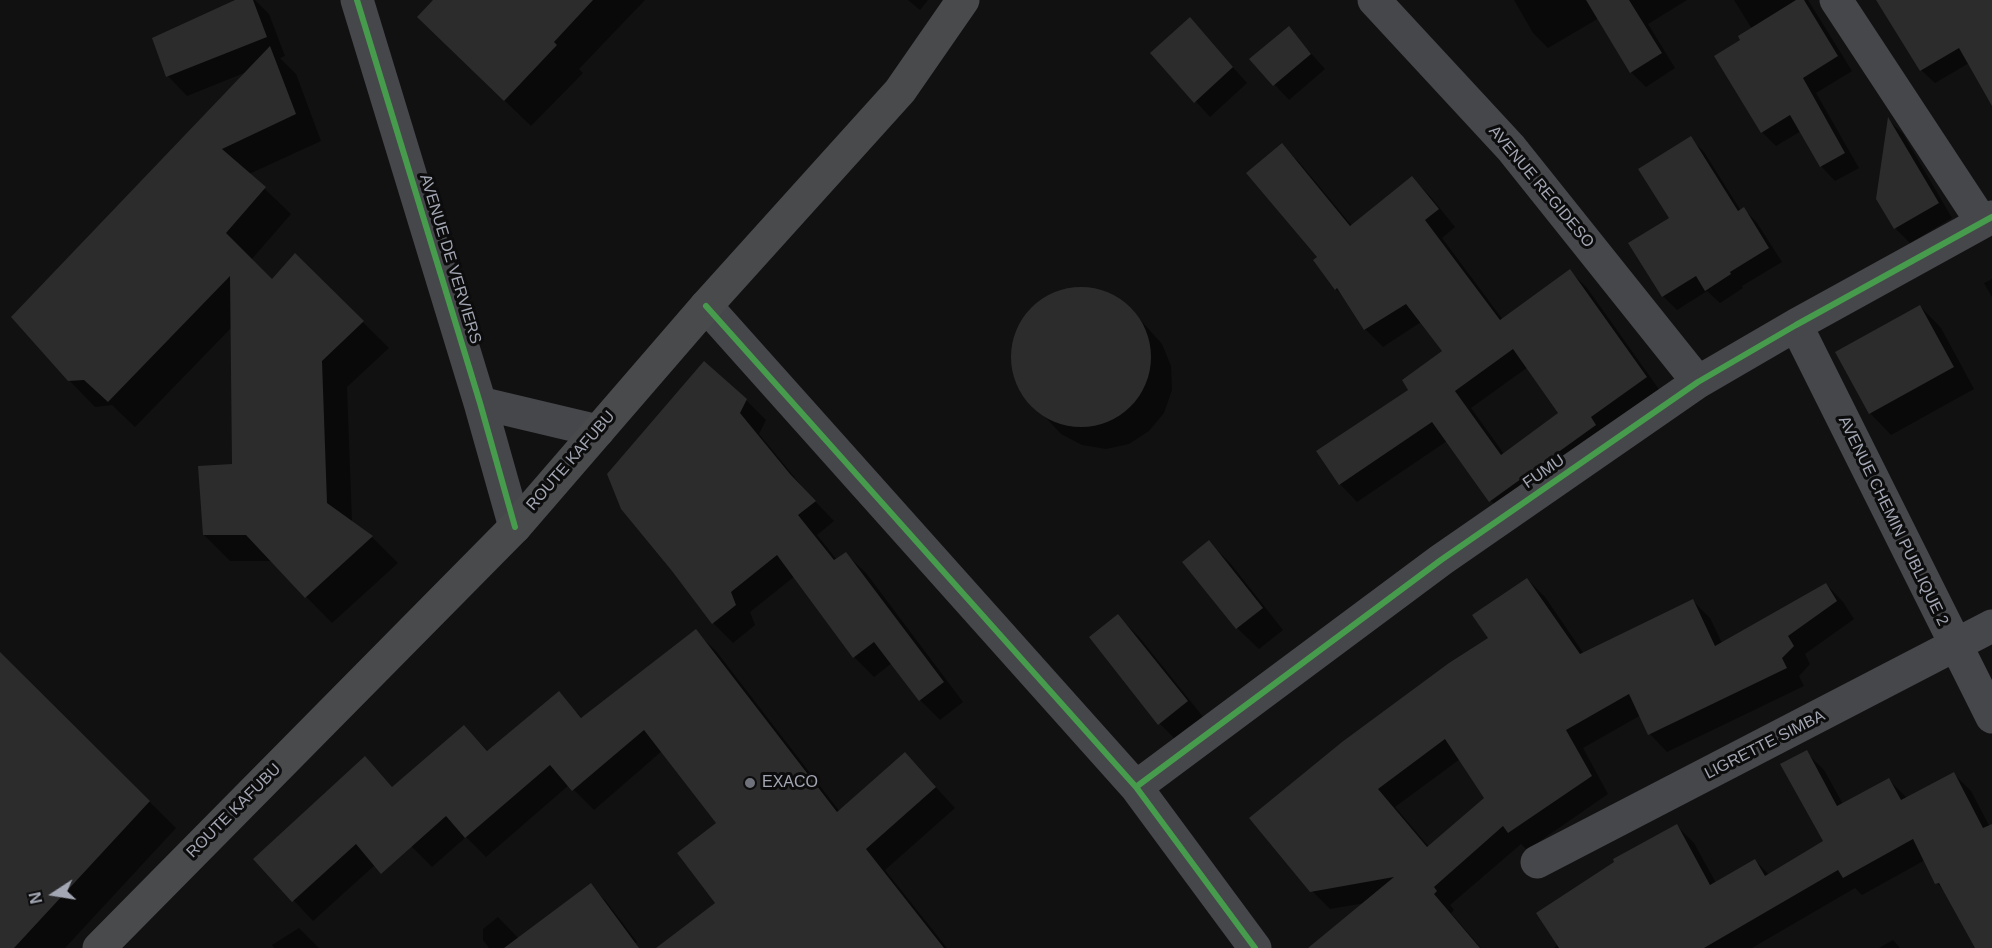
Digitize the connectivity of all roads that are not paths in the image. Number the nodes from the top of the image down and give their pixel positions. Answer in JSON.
{"nodes":[{"id":1,"x":357,"y":0,"type":"edge"},
{"id":2,"x":963,"y":0,"type":"edge"},
{"id":3,"x":1374,"y":0,"type":"edge"},
{"id":4,"x":1836,"y":0,"type":"edge"},
{"id":5,"x":1987,"y":219,"type":"edge"},
{"id":6,"x":706,"y":306,"type":"junction"},
{"id":7,"x":1796,"y":325,"type":"junction"},
{"id":8,"x":1698,"y":382,"type":"junction"},
{"id":9,"x":480,"y":403,"type":"junction"},
{"id":10,"x":598,"y":431,"type":"junction"},
{"id":11,"x":515,"y":527,"type":"junction"},
{"id":12,"x":1992,"y":626,"type":"edge"},
{"id":13,"x":1956,"y":646,"type":"junction"},
{"id":14,"x":1992,"y":717,"type":"edge"},
{"id":15,"x":1136,"y":787,"type":"junction"},
{"id":16,"x":1537,"y":862,"type":"dead end"},
{"id":17,"x":99,"y":948,"type":"edge"},
{"id":18,"x":1255,"y":948,"type":"edge"}],
"edges":[{"from":1,"to":9,"type":"street","name":"AVENUE DE VERVIERS"},
{"from":2,"to":6,"type":"main road","name":"ROUTE KAFUBU"},
{"from":3,"to":8,"type":"street","name":"AVENUE REGIDESO"},
{"from":4,"to":5,"type":"street"},
{"from":5,"to":7,"type":"street","name":"FUMU"},
{"from":6,"to":10,"type":"main road","name":"ROUTE KAFUBU"},
{"from":6,"to":15,"type":"street"},
{"from":7,"to":8,"type":"street","name":"FUMU"},
{"from":7,"to":13,"type":"street","name":"AVENUE CHEMIN PUBLIQUE 2"},
{"from":8,"to":15,"type":"street","name":"FUMU"},
{"from":9,"to":10,"type":"street"},
{"from":9,"to":11,"type":"street","name":"AVENUE DE VERVIERS"},
{"from":10,"to":11,"type":"main road","name":"ROUTE KAFUBU"},
{"from":11,"to":17,"type":"main road","name":"ROUTE KAFUBU"},
{"from":12,"to":13,"type":"street","name":"LIGRETTE SIMBA"},
{"from":13,"to":14,"type":"street","name":"AVENUE CHEMIN PUBLIQUE 2"},
{"from":13,"to":16,"type":"street","name":"LIGRETTE SIMBA"},
{"from":15,"to":18,"type":"street"}]}
